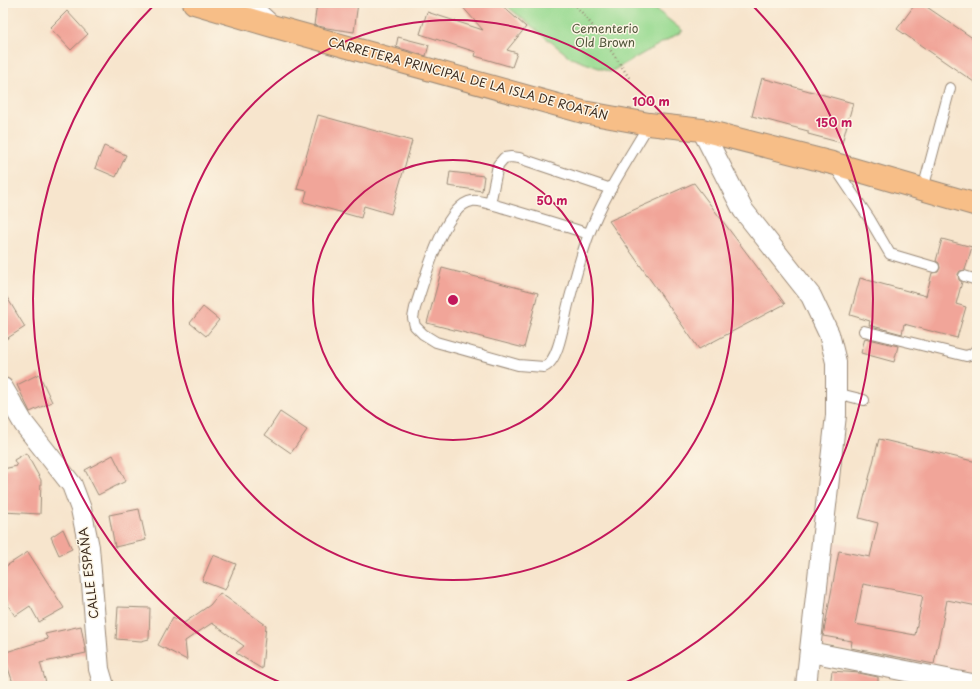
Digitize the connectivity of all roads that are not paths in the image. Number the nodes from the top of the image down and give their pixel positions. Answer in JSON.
{"nodes":[{"id":1,"x":194,"y":3,"type":"edge"},
{"id":2,"x":247,"y":3,"type":"edge"},
{"id":3,"x":272,"y":26,"type":"junction"},
{"id":4,"x":950,"y":88,"type":"dead end"},
{"id":5,"x":649,"y":124,"type":"junction"},
{"id":6,"x":702,"y":130,"type":"junction"},
{"id":7,"x":832,"y":163,"type":"junction"},
{"id":8,"x":611,"y":189,"type":"junction"},
{"id":9,"x":923,"y":189,"type":"junction"},
{"id":10,"x":490,"y":204,"type":"junction"},
{"id":11,"x":977,"y":205,"type":"edge"},
{"id":12,"x":590,"y":234,"type":"junction"},
{"id":13,"x":934,"y":267,"type":"dead end"},
{"id":14,"x":964,"y":276,"type":"dead end"},
{"id":15,"x":977,"y":280,"type":"edge"},
{"id":16,"x":864,"y":331,"type":"dead end"},
{"id":17,"x":977,"y":349,"type":"edge"},
{"id":18,"x":3,"y":388,"type":"edge"},
{"id":19,"x":836,"y":393,"type":"junction"},
{"id":20,"x":864,"y":400,"type":"dead end"},
{"id":21,"x":810,"y":652,"type":"junction"},
{"id":22,"x":977,"y":685,"type":"edge"},
{"id":23,"x":104,"y":686,"type":"edge"},
{"id":24,"x":806,"y":686,"type":"edge"}],
"edges":[{"from":1,"to":3,"type":"main road","name":"CARRETERA PRINCIPAL DE LA ISLA DE ROATÁN"},
{"from":2,"to":3,"type":"street"},
{"from":3,"to":5,"type":"main road","name":"CARRETERA PRINCIPAL DE LA ISLA DE ROATÁN"},
{"from":4,"to":9,"type":"lane"},
{"from":5,"to":6,"type":"main road","name":"CARRETERA PRINCIPAL DE LA ISLA DE ROATÁN"},
{"from":5,"to":8,"type":"lane"},
{"from":6,"to":7,"type":"main road","name":"CARRETERA PRINCIPAL DE LA ISLA DE ROATÁN"},
{"from":6,"to":19,"type":"street"},
{"from":7,"to":9,"type":"main road","name":"CARRETERA PRINCIPAL DE LA ISLA DE ROATÁN"},
{"from":7,"to":13,"type":"lane"},
{"from":8,"to":10,"type":"lane"},
{"from":8,"to":12,"type":"lane"},
{"from":9,"to":11,"type":"main road","name":"CARRETERA PRINCIPAL DE LA ISLA DE ROATÁN"},
{"from":10,"to":12,"type":"lane"},
{"from":10,"to":12,"type":"lane"},
{"from":14,"to":15,"type":"lane"},
{"from":16,"to":17,"type":"lane"},
{"from":18,"to":23,"type":"street","name":"CALLE ESPAÑA"},
{"from":19,"to":20,"type":"lane"},
{"from":19,"to":21,"type":"street"},
{"from":21,"to":22,"type":"street"},
{"from":21,"to":24,"type":"street"}]}
